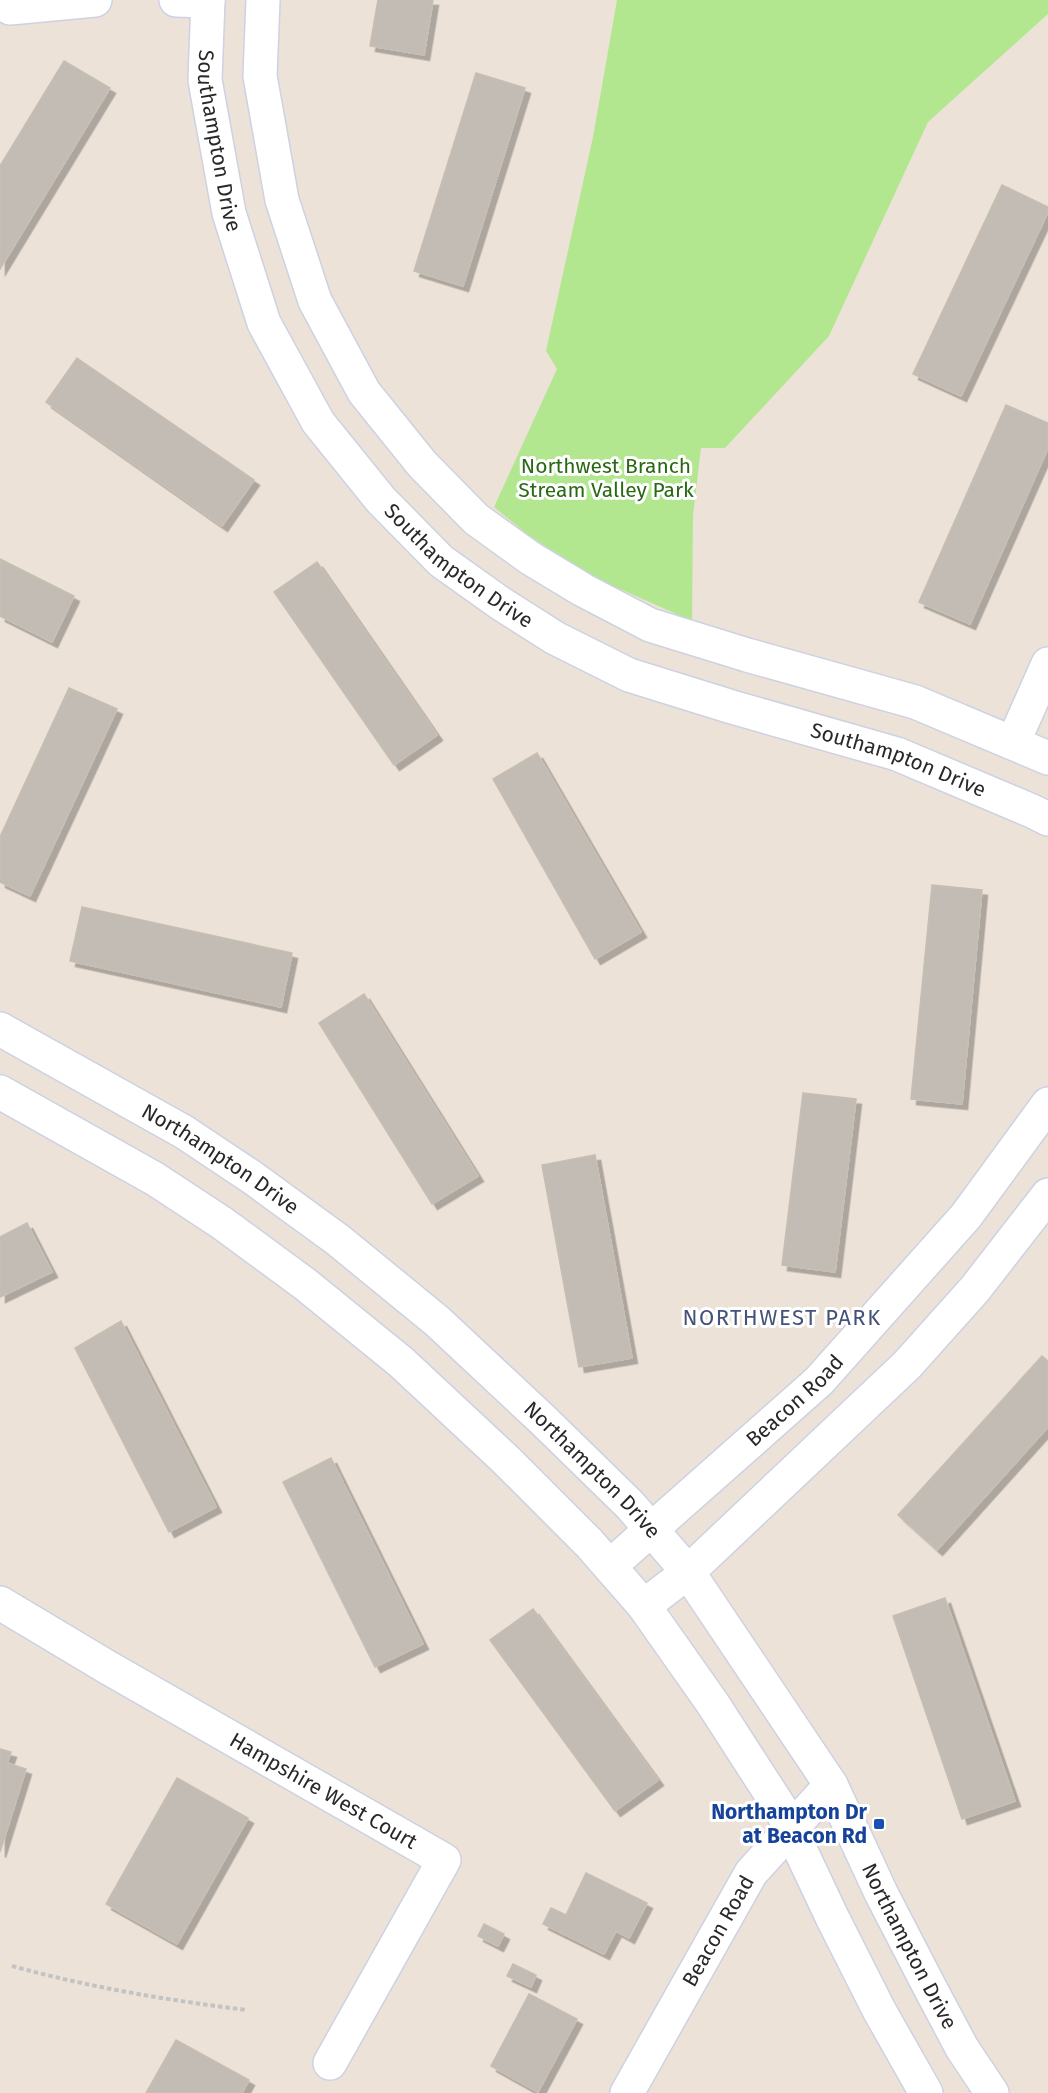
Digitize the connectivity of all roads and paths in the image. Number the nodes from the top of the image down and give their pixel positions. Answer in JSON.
{"nodes":[{"id":1,"x":95,"y":0,"type":"edge"},
{"id":2,"x":177,"y":0,"type":"edge"},
{"id":3,"x":208,"y":0,"type":"edge"},
{"id":4,"x":263,"y":0,"type":"edge"},
{"id":5,"x":3,"y":11,"type":"edge"},
{"id":6,"x":1048,"y":664,"type":"edge"},
{"id":7,"x":1013,"y":743,"type":"junction"},
{"id":8,"x":1048,"y":758,"type":"edge"},
{"id":9,"x":1048,"y":819,"type":"edge"},
{"id":10,"x":0,"y":1029,"type":"edge"},
{"id":11,"x":0,"y":1092,"type":"edge"},
{"id":12,"x":1048,"y":1104,"type":"edge"},
{"id":13,"x":1048,"y":1195,"type":"edge"},
{"id":14,"x":651,"y":1529,"type":"junction"},
{"id":15,"x":610,"y":1566,"type":"junction"},
{"id":16,"x":688,"y":1572,"type":"junction"},
{"id":17,"x":0,"y":1603,"type":"edge"},
{"id":18,"x":645,"y":1606,"type":"junction"},
{"id":19,"x":831,"y":1785,"type":"junction"},
{"id":20,"x":791,"y":1830,"type":"junction"},
{"id":21,"x":12,"y":1966,"type":"dead end"},
{"id":22,"x":246,"y":2010,"type":"dead end"},
{"id":23,"x":330,"y":2063,"type":"dead end"},
{"id":24,"x":627,"y":2093,"type":"edge"},
{"id":25,"x":926,"y":2093,"type":"edge"},
{"id":26,"x":992,"y":2093,"type":"edge"}],
"edges":[{"from":1,"to":5,"type":"street"},
{"from":2,"to":3,"type":"street"},
{"from":3,"to":9,"type":"street","name":"Southampton Drive"},
{"from":4,"to":7,"type":"street"},
{"from":6,"to":7,"type":"street"},
{"from":7,"to":8,"type":"street"},
{"from":10,"to":14,"type":"street","name":"Northampton Drive"},
{"from":11,"to":15,"type":"street"},
{"from":12,"to":14,"type":"street","name":"Beacon Road"},
{"from":13,"to":16,"type":"street"},
{"from":14,"to":15,"type":"street","name":"Beacon Road"},
{"from":14,"to":16,"type":"street","name":"Northampton Drive"},
{"from":15,"to":18,"type":"street"},
{"from":16,"to":18,"type":"street"},
{"from":16,"to":19,"type":"street","name":"Northampton Drive"},
{"from":17,"to":23,"type":"street","name":"Hampshire West Court"},
{"from":18,"to":20,"type":"street"},
{"from":19,"to":20,"type":"street","name":"Beacon Road"},
{"from":19,"to":26,"type":"street","name":"Northampton Drive"},
{"from":20,"to":24,"type":"street","name":"Beacon Road"},
{"from":20,"to":25,"type":"street"},
{"from":21,"to":22,"type":"path"}]}
